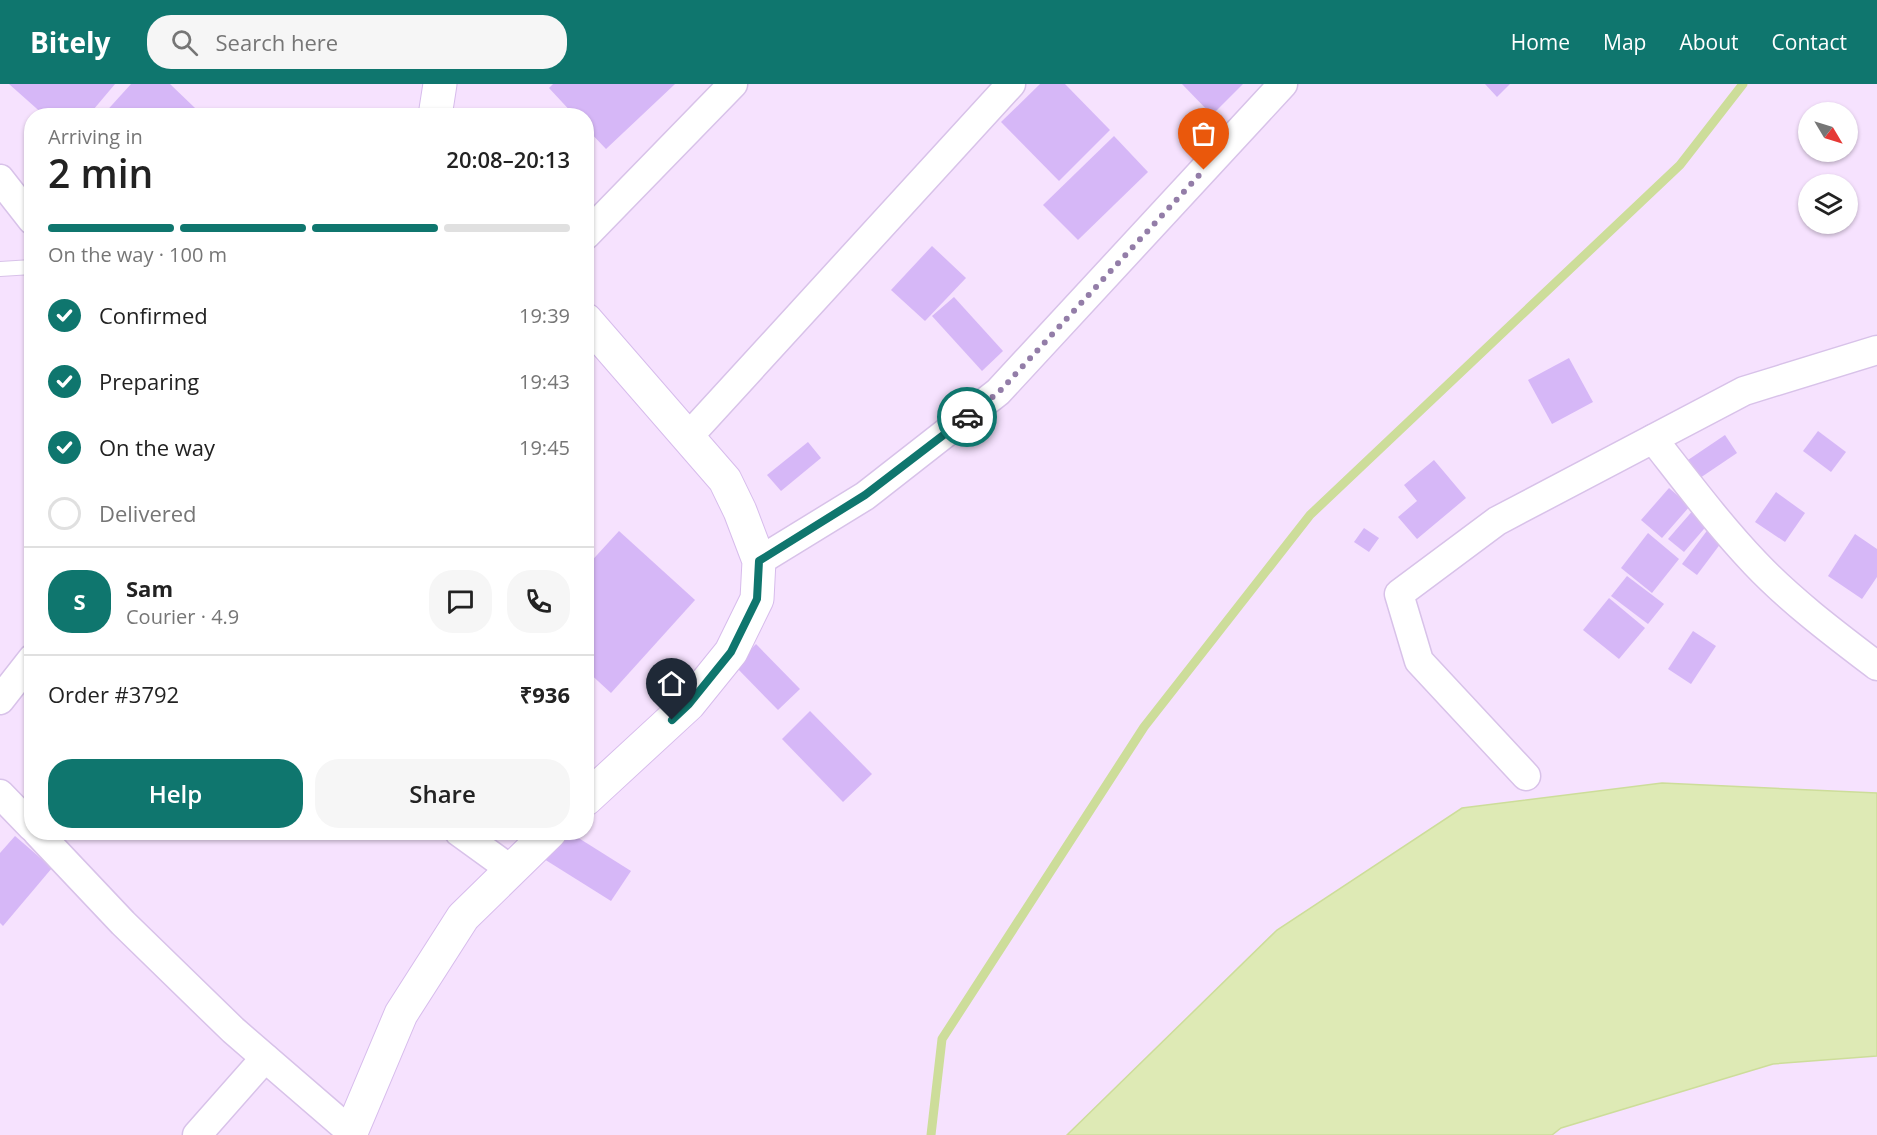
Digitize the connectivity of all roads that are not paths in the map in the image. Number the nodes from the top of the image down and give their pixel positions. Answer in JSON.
{"nodes":[{"id":1,"x":440,"y":84,"type":"edge"},
{"id":2,"x":733,"y":84,"type":"edge"},
{"id":3,"x":1011,"y":84,"type":"edge"},
{"id":4,"x":1283,"y":84,"type":"edge"},
{"id":5,"x":436,"y":108,"type":"edge"},
{"id":6,"x":0,"y":178,"type":"edge"},
{"id":7,"x":24,"y":210,"type":"edge"},
{"id":8,"x":594,"y":227,"type":"edge"},
{"id":9,"x":24,"y":268,"type":"edge"},
{"id":10,"x":0,"y":269,"type":"edge"},
{"id":11,"x":594,"y":329,"type":"edge"},
{"id":12,"x":1877,"y":350,"type":"edge"},
{"id":13,"x":688,"y":437,"type":"junction"},
{"id":14,"x":1653,"y":439,"type":"junction"},
{"id":15,"x":759,"y":561,"type":"junction"},
{"id":16,"x":1877,"y":666,"type":"edge"},
{"id":17,"x":24,"y":669,"type":"edge"},
{"id":18,"x":0,"y":700,"type":"edge"},
{"id":19,"x":1526,"y":776,"type":"dead end"},
{"id":20,"x":594,"y":792,"type":"edge"},
{"id":21,"x":0,"y":794,"type":"edge"},
{"id":22,"x":24,"y":819,"type":"edge"},
{"id":23,"x":45,"y":840,"type":"edge"},
{"id":24,"x":470,"y":840,"type":"edge"},
{"id":25,"x":541,"y":840,"type":"edge"},
{"id":26,"x":510,"y":869,"type":"junction"},
{"id":27,"x":265,"y":1058,"type":"junction"},
{"id":28,"x":351,"y":1133,"type":"edge"},
{"id":29,"x":197,"y":1135,"type":"edge"}],
"edges":[{"from":1,"to":5,"type":"street"},
{"from":2,"to":8,"type":"street"},
{"from":3,"to":13,"type":"street"},
{"from":4,"to":15,"type":"street"},
{"from":6,"to":7,"type":"street"},
{"from":9,"to":10,"type":"lane"},
{"from":11,"to":13,"type":"street"},
{"from":12,"to":14,"type":"street"},
{"from":13,"to":15,"type":"street"},
{"from":14,"to":16,"type":"street"},
{"from":14,"to":19,"type":"street"},
{"from":15,"to":20,"type":"street"},
{"from":17,"to":18,"type":"street"},
{"from":21,"to":22,"type":"street"},
{"from":23,"to":27,"type":"street"},
{"from":24,"to":26,"type":"street"},
{"from":25,"to":26,"type":"street"},
{"from":26,"to":28,"type":"street"},
{"from":27,"to":28,"type":"street"},
{"from":27,"to":29,"type":"street"}]}
